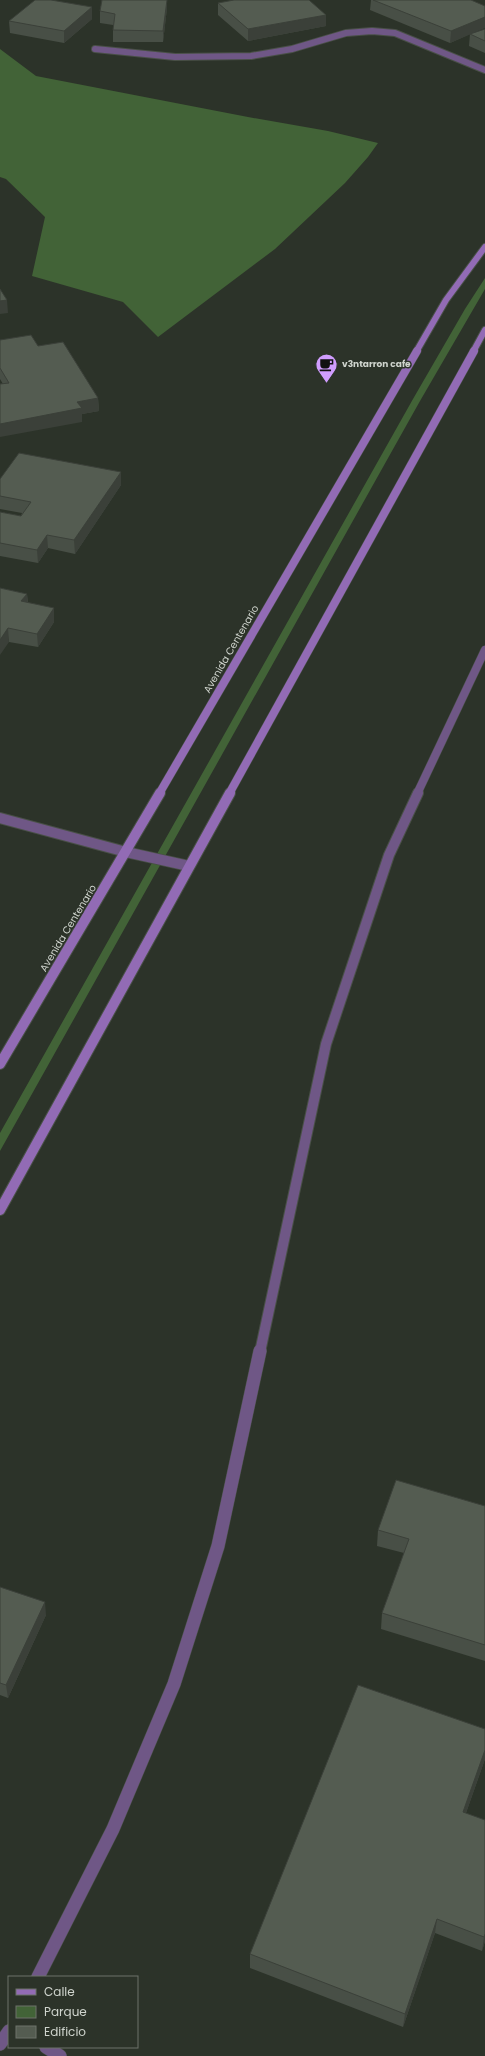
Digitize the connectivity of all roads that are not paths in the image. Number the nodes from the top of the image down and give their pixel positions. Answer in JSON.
{"nodes":[{"id":1,"x":95,"y":49,"type":"dead end"},
{"id":2,"x":485,"y":70,"type":"edge"},
{"id":3,"x":485,"y":247,"type":"edge"},
{"id":4,"x":485,"y":330,"type":"edge"},
{"id":5,"x":485,"y":650,"type":"edge"},
{"id":6,"x":0,"y":818,"type":"edge"},
{"id":7,"x":126,"y":852,"type":"junction"},
{"id":8,"x":189,"y":866,"type":"junction"},
{"id":9,"x":0,"y":1064,"type":"edge"},
{"id":10,"x":0,"y":1210,"type":"edge"},
{"id":11,"x":39,"y":1976,"type":"edge"},
{"id":12,"x":8,"y":2032,"type":"edge"},
{"id":13,"x":0,"y":2044,"type":"edge"},
{"id":14,"x":48,"y":2048,"type":"edge"},
{"id":15,"x":60,"y":2056,"type":"edge"}],
"edges":[{"from":1,"to":2,"type":"street"},
{"from":3,"to":7,"type":"main road","name":"Avenida Centenario"},
{"from":4,"to":8,"type":"main road"},
{"from":5,"to":11,"type":"street"},
{"from":6,"to":7,"type":"street"},
{"from":7,"to":8,"type":"street"},
{"from":7,"to":9,"type":"main road","name":"Avenida Centenario"},
{"from":8,"to":10,"type":"main road"},
{"from":12,"to":13,"type":"street"},
{"from":14,"to":15,"type":"street"}]}
